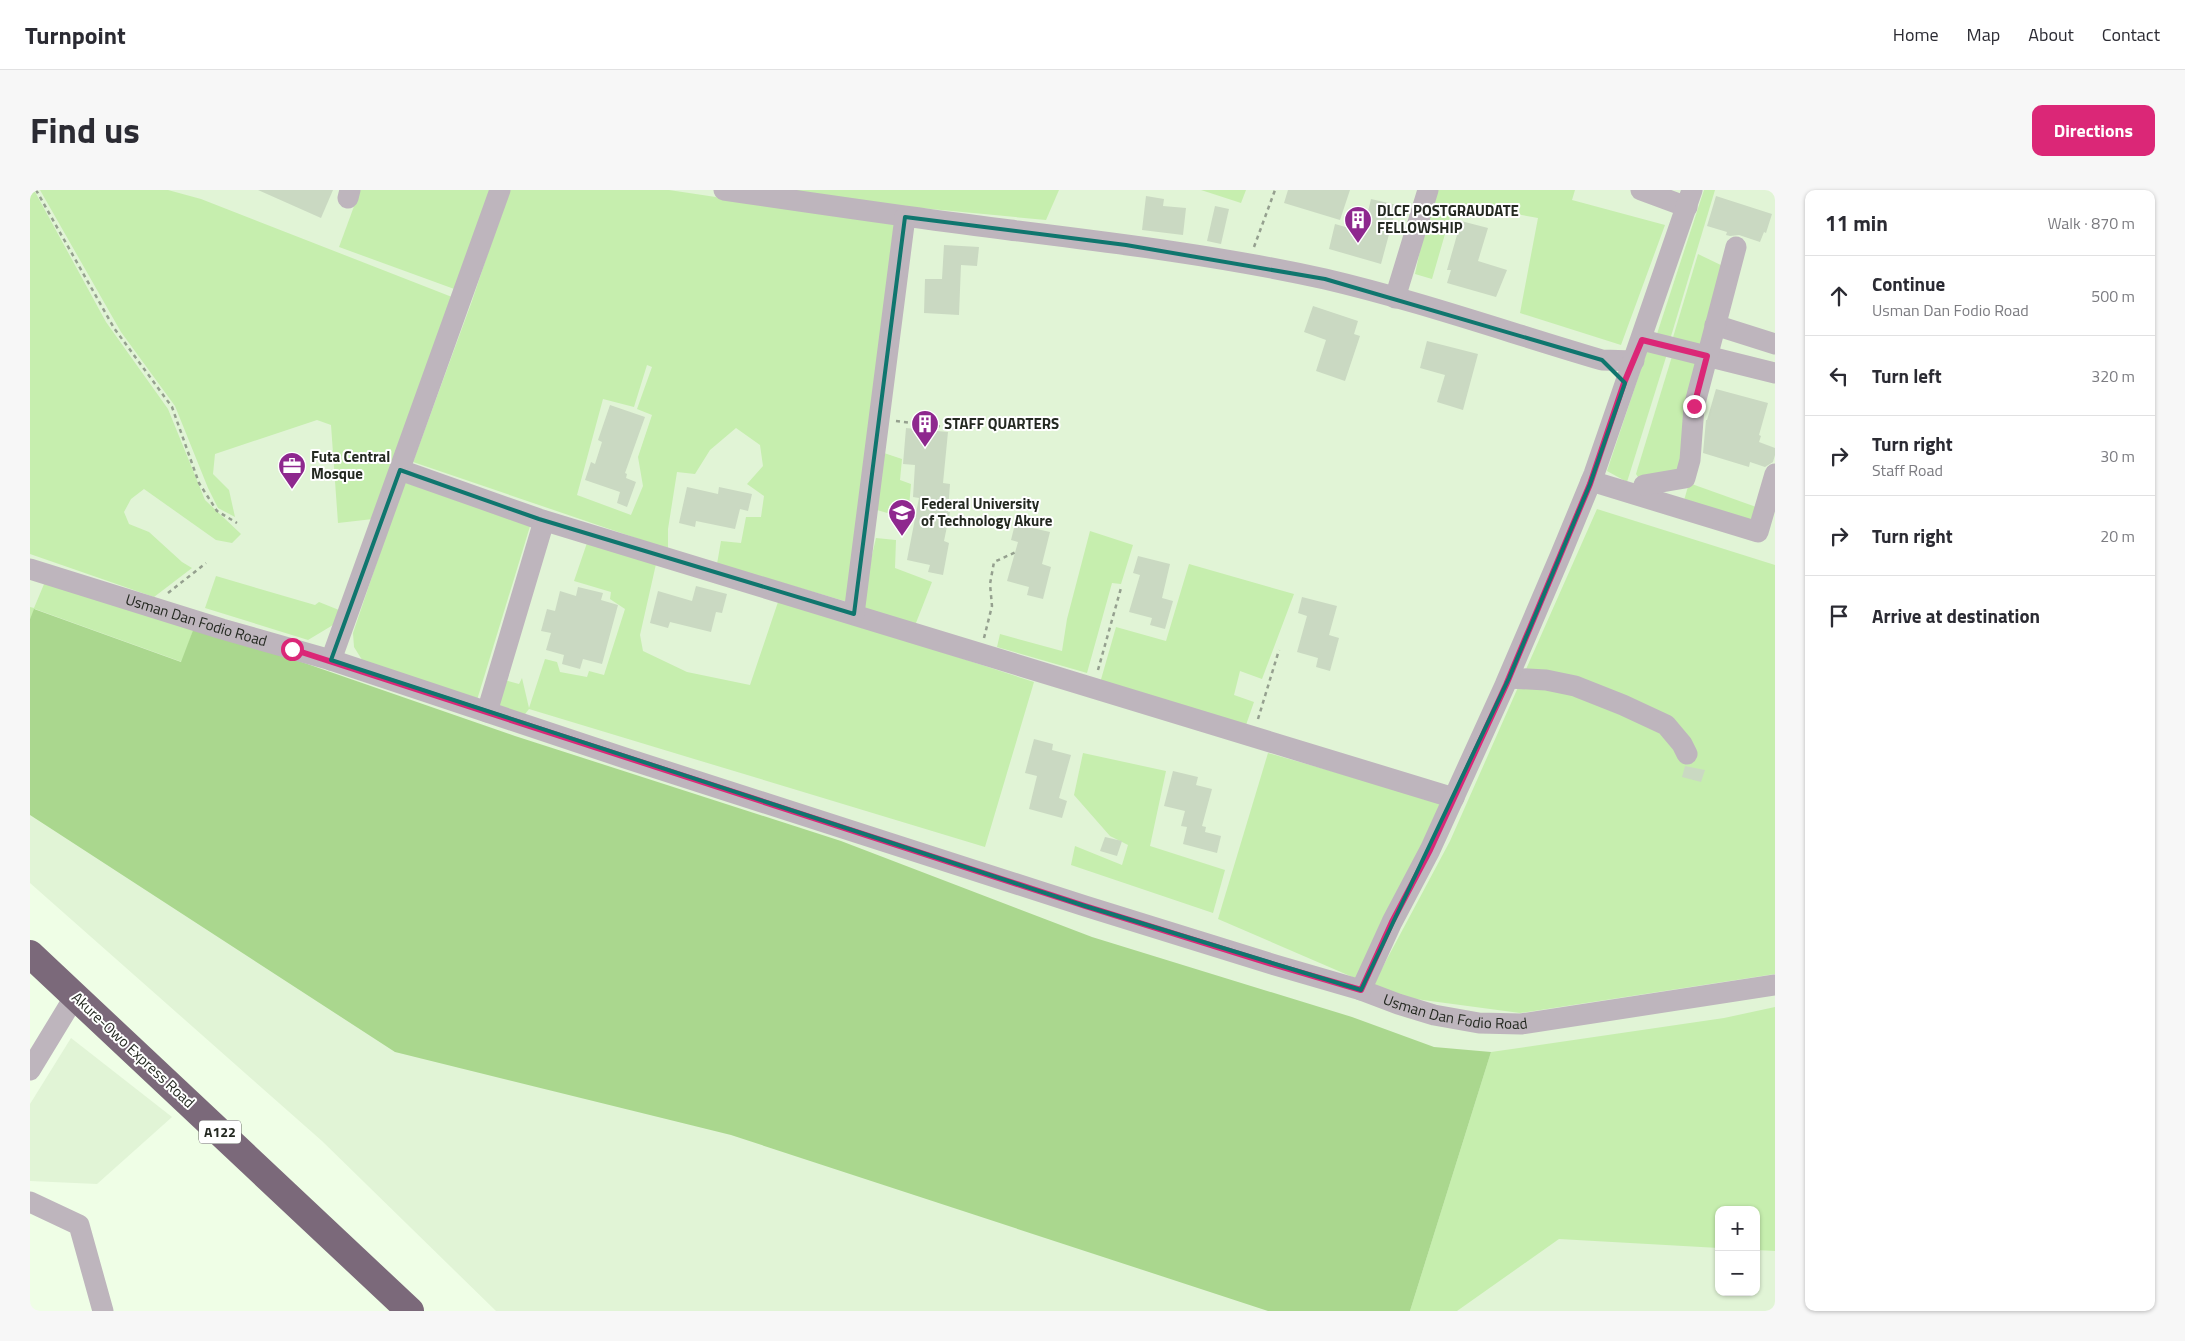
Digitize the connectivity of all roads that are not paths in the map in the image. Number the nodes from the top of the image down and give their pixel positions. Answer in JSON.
{"nodes":[{"id":1,"x":500,"y":190,"type":"edge"},
{"id":2,"x":724,"y":190,"type":"edge"},
{"id":3,"x":1428,"y":190,"type":"edge"},
{"id":4,"x":1641,"y":190,"type":"edge"},
{"id":5,"x":1690,"y":199,"type":"edge"},
{"id":6,"x":905,"y":217,"type":"junction"},
{"id":7,"x":1736,"y":247,"type":"dead end"},
{"id":8,"x":1396,"y":298,"type":"junction"},
{"id":9,"x":1715,"y":325,"type":"junction"},
{"id":10,"x":1642,"y":340,"type":"junction"},
{"id":11,"x":1775,"y":344,"type":"edge"},
{"id":12,"x":1707,"y":356,"type":"junction"},
{"id":13,"x":1602,"y":360,"type":"junction"},
{"id":14,"x":1634,"y":361,"type":"junction"},
{"id":15,"x":1775,"y":374,"type":"edge"},
{"id":16,"x":1624,"y":383,"type":"junction"},
{"id":17,"x":400,"y":470,"type":"junction"},
{"id":18,"x":1775,"y":474,"type":"edge"},
{"id":19,"x":1591,"y":481,"type":"junction"},
{"id":20,"x":1644,"y":485,"type":"dead end"},
{"id":21,"x":544,"y":521,"type":"junction"},
{"id":22,"x":30,"y":569,"type":"edge"},
{"id":23,"x":854,"y":614,"type":"junction"},
{"id":24,"x":331,"y":660,"type":"junction"},
{"id":25,"x":1509,"y":678,"type":"junction"},
{"id":26,"x":487,"y":712,"type":"junction"},
{"id":27,"x":1687,"y":754,"type":"dead end"},
{"id":28,"x":1454,"y":798,"type":"junction"},
{"id":29,"x":30,"y":954,"type":"edge"},
{"id":30,"x":1775,"y":985,"type":"edge"},
{"id":31,"x":1361,"y":990,"type":"junction"},
{"id":32,"x":75,"y":996,"type":"junction"},
{"id":33,"x":30,"y":1070,"type":"edge"},
{"id":34,"x":30,"y":1202,"type":"edge"},
{"id":35,"x":103,"y":1311,"type":"edge"},
{"id":36,"x":410,"y":1311,"type":"edge"}],
"edges":[{"from":1,"to":17,"type":"street"},
{"from":2,"to":6,"type":"street"},
{"from":3,"to":8,"type":"street"},
{"from":4,"to":5,"type":"street"},
{"from":5,"to":10,"type":"street"},
{"from":6,"to":8,"type":"street"},
{"from":6,"to":23,"type":"street"},
{"from":7,"to":9,"type":"street"},
{"from":8,"to":13,"type":"street"},
{"from":9,"to":11,"type":"street"},
{"from":9,"to":12,"type":"street"},
{"from":10,"to":12,"type":"street"},
{"from":10,"to":14,"type":"street"},
{"from":12,"to":15,"type":"street"},
{"from":12,"to":20,"type":"street"},
{"from":13,"to":14,"type":"street"},
{"from":13,"to":16,"type":"street"},
{"from":14,"to":16,"type":"street"},
{"from":16,"to":19,"type":"street"},
{"from":17,"to":21,"type":"street"},
{"from":17,"to":24,"type":"street"},
{"from":18,"to":19,"type":"street"},
{"from":19,"to":25,"type":"street"},
{"from":21,"to":23,"type":"street"},
{"from":21,"to":26,"type":"street"},
{"from":22,"to":24,"type":"street","name":"Usman Dan Fodio Road"},
{"from":23,"to":28,"type":"street"},
{"from":24,"to":26,"type":"street","name":"Usman Dan Fodio Road"},
{"from":25,"to":27,"type":"street"},
{"from":25,"to":28,"type":"street"},
{"from":26,"to":31,"type":"street","name":"Usman Dan Fodio Road"},
{"from":28,"to":31,"type":"street"},
{"from":29,"to":32,"type":"highway","name":"Akure-Owo Express Road","number":"A122"},
{"from":30,"to":31,"type":"street","name":"Usman Dan Fodio Road"},
{"from":32,"to":33,"type":"street"},
{"from":32,"to":36,"type":"highway","name":"Akure-Owo Express Road","number":"A122"},
{"from":34,"to":35,"type":"street"}]}
